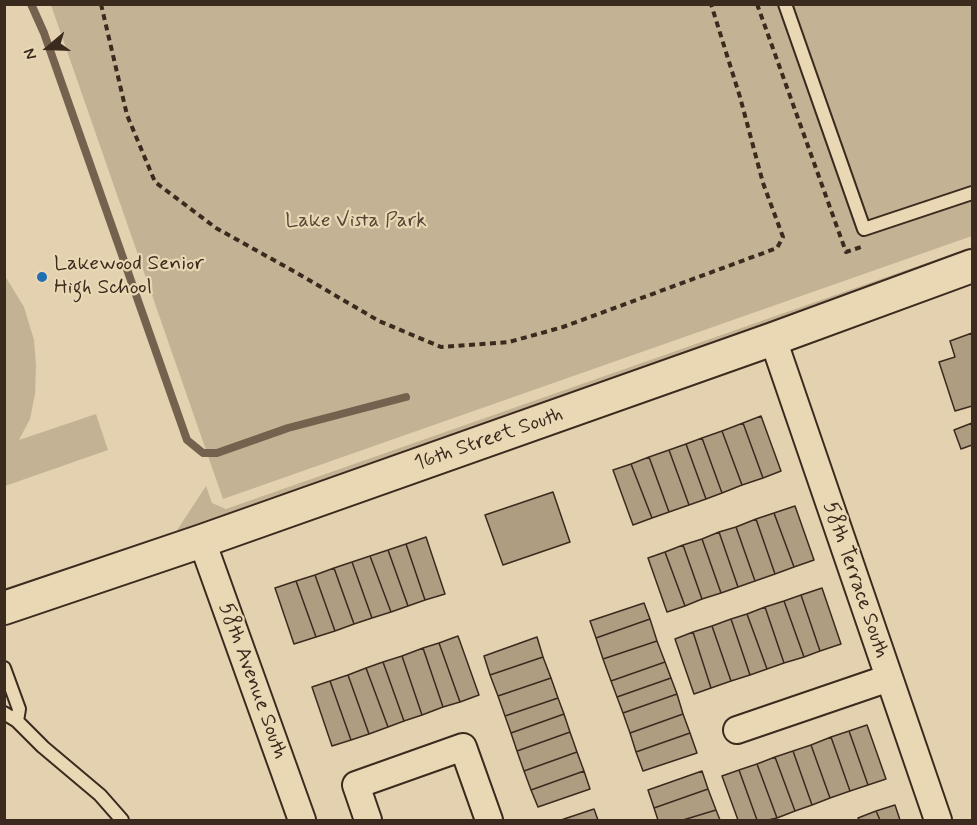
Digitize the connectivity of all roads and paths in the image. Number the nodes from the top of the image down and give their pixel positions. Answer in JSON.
{"nodes":[{"id":1,"x":101,"y":4,"type":"edge"},
{"id":2,"x":711,"y":4,"type":"edge"},
{"id":3,"x":785,"y":4,"type":"edge"},
{"id":4,"x":972,"y":193,"type":"edge"},
{"id":5,"x":972,"y":266,"type":"edge"},
{"id":6,"x":773,"y":339,"type":"junction"},
{"id":7,"x":202,"y":541,"type":"junction"},
{"id":8,"x":4,"y":608,"type":"edge"},
{"id":9,"x":4,"y":668,"type":"edge"},
{"id":10,"x":889,"y":678,"type":"junction"},
{"id":11,"x":4,"y":713,"type":"edge"},
{"id":12,"x":17,"y":721,"type":"junction"},
{"id":13,"x":737,"y":730,"type":"dead end"},
{"id":14,"x":115,"y":818,"type":"edge"},
{"id":15,"x":484,"y":819,"type":"edge"},
{"id":16,"x":302,"y":820,"type":"edge"},
{"id":17,"x":368,"y":820,"type":"edge"},
{"id":18,"x":938,"y":820,"type":"edge"}],
"edges":[{"from":1,"to":2,"type":"path"},
{"from":3,"to":4,"type":"lane"},
{"from":5,"to":6,"type":"street","name":"16th Street South"},
{"from":6,"to":7,"type":"street","name":"16th Street South"},
{"from":6,"to":10,"type":"street","name":"58th Terrace South"},
{"from":7,"to":8,"type":"street","name":"16th Street South"},
{"from":7,"to":16,"type":"street","name":"58th Avenue South"},
{"from":9,"to":12,"type":"lane"},
{"from":10,"to":13,"type":"street"},
{"from":10,"to":18,"type":"street","name":"58th Terrace South"},
{"from":11,"to":12,"type":"lane"},
{"from":12,"to":14,"type":"lane"},
{"from":15,"to":17,"type":"street"}]}
